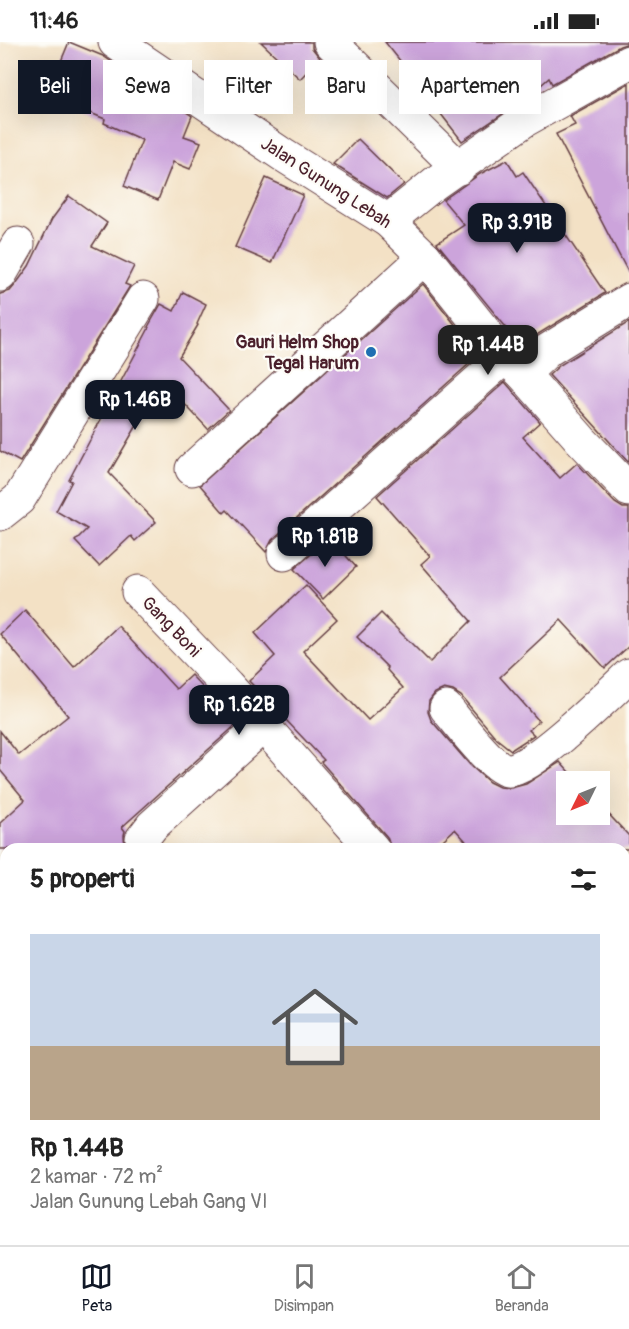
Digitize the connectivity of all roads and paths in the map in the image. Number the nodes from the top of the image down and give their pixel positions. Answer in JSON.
{"nodes":[{"id":1,"x":115,"y":42,"type":"edge"},
{"id":2,"x":330,"y":42,"type":"edge"},
{"id":3,"x":629,"y":62,"type":"edge"},
{"id":4,"x":459,"y":168,"type":"junction"},
{"id":5,"x":388,"y":221,"type":"junction"},
{"id":6,"x":18,"y":244,"type":"dead end"},
{"id":7,"x":426,"y":257,"type":"junction"},
{"id":8,"x":0,"y":275,"type":"edge"},
{"id":9,"x":143,"y":299,"type":"dead end"},
{"id":10,"x":629,"y":300,"type":"edge"},
{"id":11,"x":514,"y":366,"type":"junction"},
{"id":12,"x":192,"y":470,"type":"dead end"},
{"id":13,"x":629,"y":490,"type":"edge"},
{"id":14,"x":6,"y":500,"type":"edge"},
{"id":15,"x":284,"y":554,"type":"dead end"},
{"id":16,"x":138,"y":592,"type":"dead end"},
{"id":17,"x":629,"y":675,"type":"edge"},
{"id":18,"x":446,"y":708,"type":"dead end"},
{"id":19,"x":264,"y":725,"type":"junction"},
{"id":20,"x":143,"y":843,"type":"edge"},
{"id":21,"x":368,"y":843,"type":"edge"}],
"edges":[{"from":1,"to":5,"type":"street","name":"Jalan Gunung Lebah"},
{"from":2,"to":4,"type":"street"},
{"from":3,"to":4,"type":"street"},
{"from":4,"to":5,"type":"street"},
{"from":5,"to":7,"type":"street","name":"Jalan Gunung Lebah"},
{"from":6,"to":8,"type":"street"},
{"from":7,"to":11,"type":"street","name":"Jalan Gunung Lebah"},
{"from":7,"to":12,"type":"street"},
{"from":9,"to":14,"type":"street"},
{"from":10,"to":11,"type":"street"},
{"from":11,"to":13,"type":"street","name":"Jalan Gunung Lebah"},
{"from":11,"to":15,"type":"street"},
{"from":16,"to":19,"type":"street","name":"Gang Boni"},
{"from":17,"to":18,"type":"street"},
{"from":19,"to":20,"type":"street"},
{"from":19,"to":21,"type":"street","name":"Gang Boni"}]}
